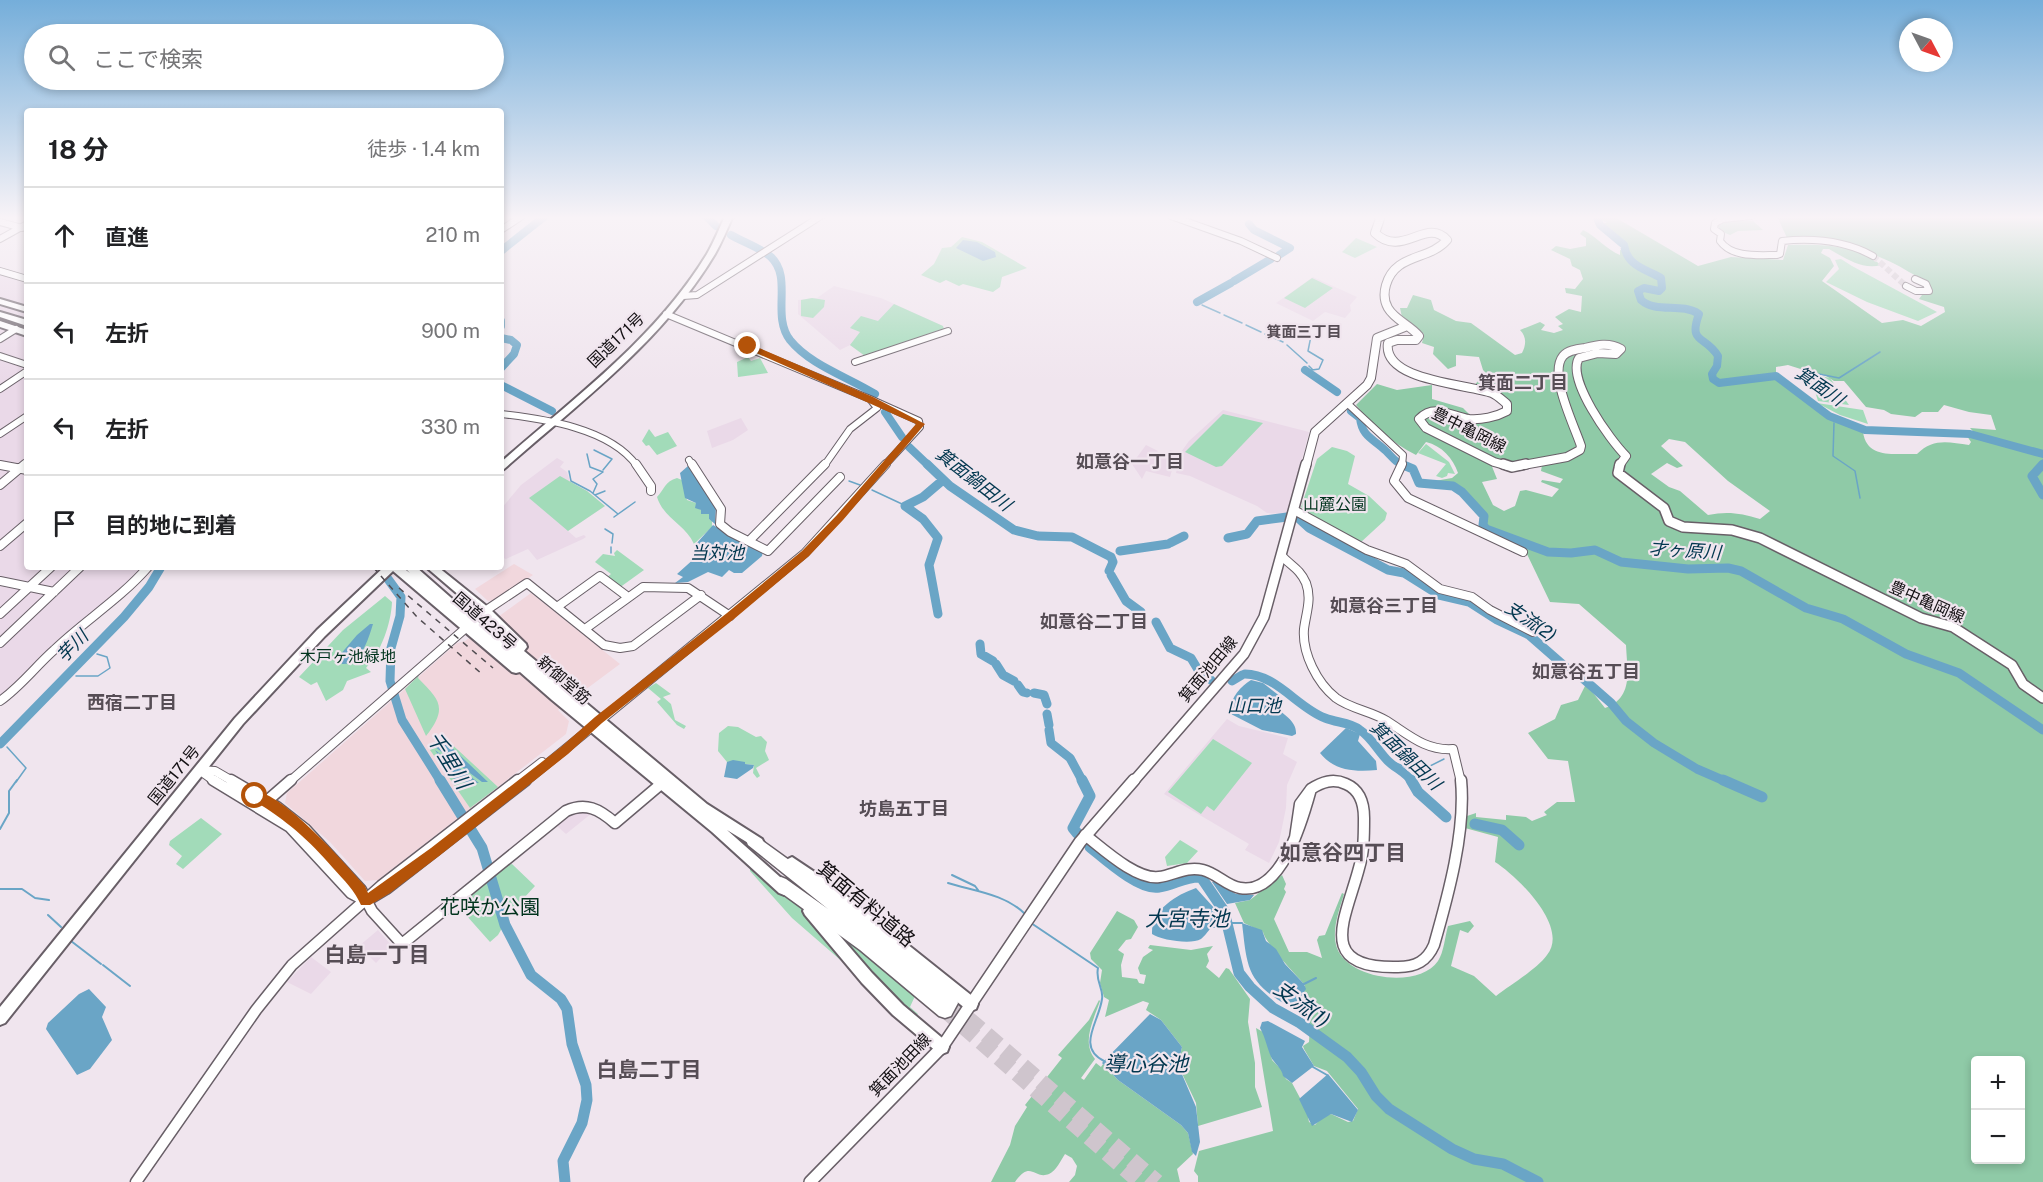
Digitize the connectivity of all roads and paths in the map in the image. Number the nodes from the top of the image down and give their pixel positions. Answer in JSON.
{"nodes":[{"id":1,"x":0,"y":271,"type":"edge"},
{"id":2,"x":700,"y":271,"type":"edge"},
{"id":3,"x":735,"y":271,"type":"edge"},
{"id":4,"x":1392,"y":271,"type":"edge"},
{"id":5,"x":24,"y":278,"type":"edge"},
{"id":6,"x":1915,"y":279,"type":"tunnel mouth"},
{"id":7,"x":1906,"y":286,"type":"tunnel mouth"},
{"id":8,"x":683,"y":296,"type":"junction"},
{"id":9,"x":0,"y":302,"type":"edge"},
{"id":10,"x":24,"y":308,"type":"edge"},
{"id":11,"x":0,"y":309,"type":"edge"},
{"id":12,"x":0,"y":314,"type":"edge"},
{"id":13,"x":666,"y":314,"type":"junction"},
{"id":14,"x":24,"y":316,"type":"edge"},
{"id":15,"x":24,"y":321,"type":"edge"},
{"id":16,"x":0,"y":324,"type":"edge"},
{"id":17,"x":1407,"y":326,"type":"junction"},
{"id":18,"x":16,"y":329,"type":"junction"},
{"id":19,"x":948,"y":331,"type":"dead end"},
{"id":20,"x":24,"y":332,"type":"edge"},
{"id":21,"x":0,"y":339,"type":"edge"},
{"id":22,"x":0,"y":356,"type":"edge"},
{"id":23,"x":855,"y":362,"type":"dead end"},
{"id":24,"x":24,"y":364,"type":"edge"},
{"id":25,"x":24,"y":373,"type":"edge"},
{"id":26,"x":0,"y":389,"type":"edge"},
{"id":27,"x":870,"y":399,"type":"junction"},
{"id":28,"x":1348,"y":404,"type":"junction"},
{"id":29,"x":504,"y":414,"type":"edge"},
{"id":30,"x":24,"y":418,"type":"edge"},
{"id":31,"x":552,"y":421,"type":"junction"},
{"id":32,"x":0,"y":434,"type":"edge"},
{"id":33,"x":689,"y":460,"type":"dead end"},
{"id":34,"x":504,"y":463,"type":"edge"},
{"id":35,"x":0,"y":465,"type":"edge"},
{"id":36,"x":23,"y":469,"type":"edge"},
{"id":37,"x":840,"y":477,"type":"dead end"},
{"id":38,"x":0,"y":485,"type":"edge"},
{"id":39,"x":651,"y":491,"type":"dead end"},
{"id":40,"x":1294,"y":510,"type":"junction"},
{"id":41,"x":24,"y":526,"type":"edge"},
{"id":42,"x":749,"y":542,"type":"junction"},
{"id":43,"x":0,"y":546,"type":"edge"},
{"id":44,"x":1523,"y":552,"type":"dead end"},
{"id":45,"x":1282,"y":556,"type":"junction"},
{"id":46,"x":48,"y":570,"type":"edge"},
{"id":47,"x":77,"y":570,"type":"edge"},
{"id":48,"x":145,"y":570,"type":"edge"},
{"id":49,"x":387,"y":570,"type":"edge"},
{"id":50,"x":399,"y":570,"type":"edge"},
{"id":51,"x":413,"y":570,"type":"edge"},
{"id":52,"x":422,"y":570,"type":"edge"},
{"id":53,"x":435,"y":570,"type":"edge"},
{"id":54,"x":0,"y":581,"type":"edge"},
{"id":55,"x":435,"y":585,"type":"junction"},
{"id":56,"x":30,"y":587,"type":"junction"},
{"id":57,"x":54,"y":592,"type":"junction"},
{"id":58,"x":701,"y":595,"type":"junction"},
{"id":59,"x":628,"y":597,"type":"junction"},
{"id":60,"x":557,"y":606,"type":"junction"},
{"id":61,"x":485,"y":611,"type":"junction"},
{"id":62,"x":0,"y":614,"type":"edge"},
{"id":63,"x":730,"y":616,"type":"junction"},
{"id":64,"x":467,"y":627,"type":"junction"},
{"id":65,"x":585,"y":629,"type":"junction"},
{"id":66,"x":1533,"y":632,"type":"dead end"},
{"id":67,"x":0,"y":643,"type":"edge"},
{"id":68,"x":553,"y":680,"type":"junction"},
{"id":69,"x":556,"y":697,"type":"junction"},
{"id":70,"x":2043,"y":698,"type":"edge"},
{"id":71,"x":0,"y":701,"type":"edge"},
{"id":72,"x":595,"y":723,"type":"junction"},
{"id":73,"x":199,"y":770,"type":"junction"},
{"id":74,"x":662,"y":784,"type":"junction"},
{"id":75,"x":263,"y":804,"type":"junction"},
{"id":76,"x":1085,"y":835,"type":"junction"},
{"id":77,"x":753,"y":840,"type":"junction"},
{"id":78,"x":781,"y":884,"type":"junction"},
{"id":79,"x":366,"y":901,"type":"junction"},
{"id":80,"x":971,"y":1004,"type":"junction"},
{"id":81,"x":0,"y":1018,"type":"edge"},
{"id":82,"x":942,"y":1047,"type":"junction"},
{"id":83,"x":136,"y":1182,"type":"edge"},
{"id":84,"x":810,"y":1182,"type":"edge"}],
"edges":[{"from":1,"to":5,"type":"street"},
{"from":2,"to":8,"type":"highway","name":"国道171号"},
{"from":3,"to":8,"type":"street"},
{"from":4,"to":17,"type":"main road"},
{"from":6,"to":7,"type":"street"},
{"from":8,"to":13,"type":"highway","name":"国道171号"},
{"from":9,"to":10,"type":"highway"},
{"from":11,"to":14,"type":"highway"},
{"from":12,"to":15,"type":"highway"},
{"from":13,"to":27,"type":"street"},
{"from":13,"to":31,"type":"highway","name":"国道171号"},
{"from":16,"to":18,"type":"highway"},
{"from":17,"to":28,"type":"main road","name":"箕面池田線"},
{"from":17,"to":70,"type":"main road","name":"豊中亀岡線"},
{"from":18,"to":20,"type":"highway"},
{"from":18,"to":21,"type":"street"},
{"from":19,"to":23,"type":"street"},
{"from":22,"to":24,"type":"street"},
{"from":25,"to":26,"type":"street"},
{"from":27,"to":42,"type":"street"},
{"from":27,"to":63,"type":"street"},
{"from":28,"to":40,"type":"main road","name":"箕面池田線"},
{"from":28,"to":44,"type":"street"},
{"from":29,"to":31,"type":"street"},
{"from":30,"to":32,"type":"street"},
{"from":31,"to":34,"type":"highway","name":"国道171号"},
{"from":31,"to":39,"type":"street"},
{"from":33,"to":42,"type":"street"},
{"from":35,"to":36,"type":"street"},
{"from":36,"to":38,"type":"street"},
{"from":37,"to":42,"type":"street"},
{"from":40,"to":45,"type":"main road","name":"箕面池田線"},
{"from":40,"to":66,"type":"street"},
{"from":41,"to":43,"type":"street"},
{"from":45,"to":76,"type":"main road","name":"箕面池田線"},
{"from":45,"to":76,"type":"street"},
{"from":46,"to":56,"type":"street"},
{"from":47,"to":57,"type":"street"},
{"from":48,"to":71,"type":"street"},
{"from":49,"to":73,"type":"highway","name":"国道171号"},
{"from":50,"to":64,"type":"highway","name":"国道423号"},
{"from":51,"to":55,"type":"highway","name":"新御堂筋"},
{"from":52,"to":55,"type":"highway","name":"新御堂筋"},
{"from":53,"to":61,"type":"highway","name":"国道423号"},
{"from":54,"to":56,"type":"street"},
{"from":55,"to":68,"type":"highway","name":"新御堂筋"},
{"from":55,"to":69,"type":"highway","name":"新御堂筋"},
{"from":56,"to":57,"type":"street"},
{"from":56,"to":62,"type":"street"},
{"from":57,"to":67,"type":"street"},
{"from":58,"to":59,"type":"street"},
{"from":58,"to":63,"type":"street"},
{"from":58,"to":65,"type":"street"},
{"from":59,"to":60,"type":"street"},
{"from":59,"to":65,"type":"street"},
{"from":60,"to":61,"type":"street"},
{"from":60,"to":65,"type":"street"},
{"from":61,"to":68,"type":"highway","name":"国道423号"},
{"from":63,"to":72,"type":"street"},
{"from":64,"to":69,"type":"highway","name":"国道423号"},
{"from":64,"to":75,"type":"street"},
{"from":68,"to":72,"type":"highway","name":"新御堂筋"},
{"from":69,"to":72,"type":"highway","name":"新御堂筋"},
{"from":72,"to":74,"type":"highway","name":"新御堂筋"},
{"from":72,"to":77,"type":"highway","name":"新御堂筋"},
{"from":72,"to":79,"type":"street"},
{"from":73,"to":75,"type":"street"},
{"from":73,"to":81,"type":"highway","name":"国道171号"},
{"from":74,"to":78,"type":"highway","name":"新御堂筋"},
{"from":74,"to":79,"type":"street"},
{"from":75,"to":79,"type":"street"},
{"from":76,"to":80,"type":"main road","name":"箕面池田線"},
{"from":77,"to":78,"type":"highway","name":"箕面有料道路"},
{"from":77,"to":80,"type":"highway","name":"新御堂筋"},
{"from":78,"to":82,"type":"highway","name":"新御堂筋"},
{"from":79,"to":83,"type":"street"},
{"from":80,"to":82,"type":"main road","name":"箕面池田線"},
{"from":82,"to":84,"type":"main road","name":"箕面池田線"}]}
